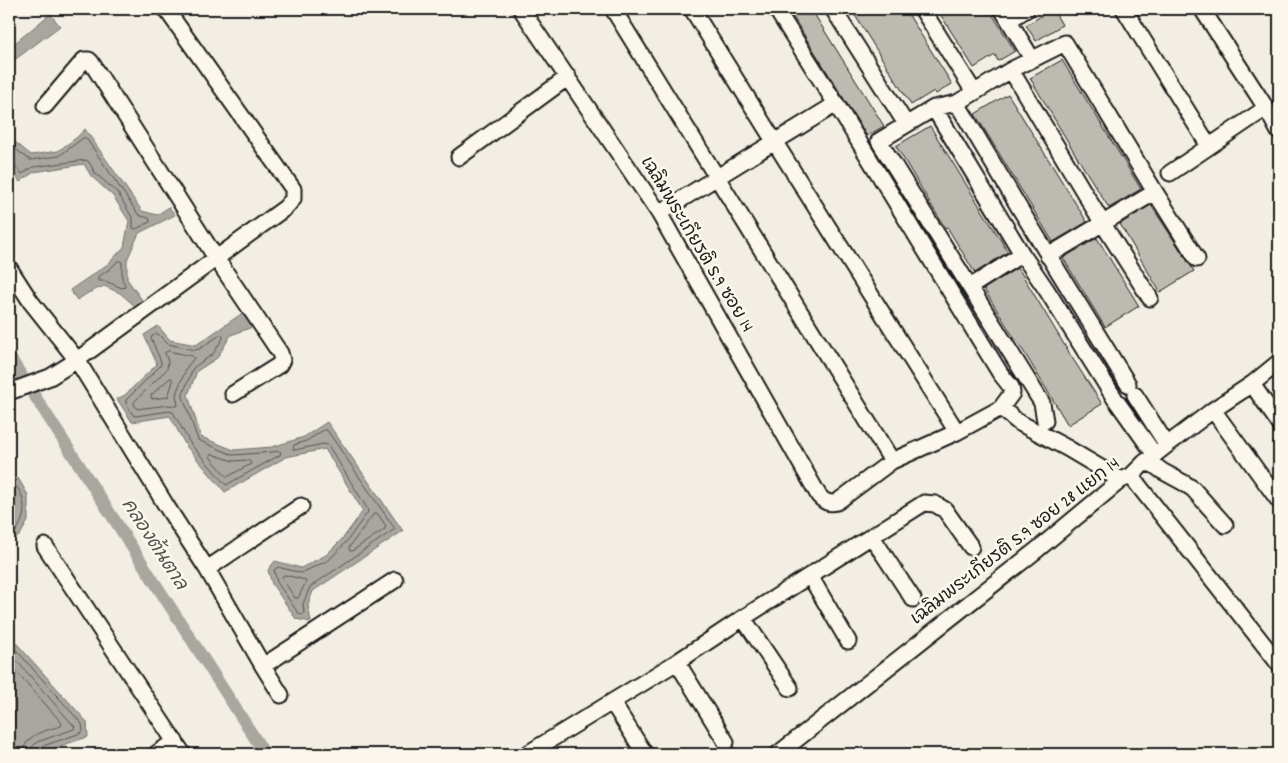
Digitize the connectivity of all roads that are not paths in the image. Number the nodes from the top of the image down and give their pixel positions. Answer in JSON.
{"nodes":[{"id":1,"x":166,"y":9,"type":"edge"},
{"id":2,"x":521,"y":9,"type":"edge"},
{"id":3,"x":613,"y":9,"type":"edge"},
{"id":4,"x":692,"y":9,"type":"edge"},
{"id":5,"x":776,"y":9,"type":"edge"},
{"id":6,"x":833,"y":9,"type":"edge"},
{"id":7,"x":922,"y":9,"type":"edge"},
{"id":8,"x":1027,"y":9,"type":"edge"},
{"id":9,"x":1124,"y":9,"type":"edge"},
{"id":10,"x":1202,"y":9,"type":"edge"},
{"id":11,"x":1005,"y":14,"type":"edge"},
{"id":12,"x":1032,"y":59,"type":"junction"},
{"id":13,"x":1011,"y":70,"type":"junction"},
{"id":14,"x":568,"y":77,"type":"junction"},
{"id":15,"x":974,"y":92,"type":"junction"},
{"id":16,"x":957,"y":103,"type":"junction"},
{"id":17,"x":836,"y":104,"type":"junction"},
{"id":18,"x":45,"y":106,"type":"dead end"},
{"id":19,"x":934,"y":108,"type":"junction"},
{"id":20,"x":1266,"y":108,"type":"junction"},
{"id":21,"x":906,"y":124,"type":"junction"},
{"id":22,"x":1279,"y":132,"type":"edge"},
{"id":23,"x":774,"y":142,"type":"junction"},
{"id":24,"x":1209,"y":146,"type":"junction"},
{"id":25,"x":459,"y":157,"type":"dead end"},
{"id":26,"x":1170,"y":172,"type":"dead end"},
{"id":27,"x":716,"y":178,"type":"junction"},
{"id":28,"x":1155,"y":192,"type":"junction"},
{"id":29,"x":1020,"y":209,"type":"junction"},
{"id":30,"x":659,"y":213,"type":"junction"},
{"id":31,"x":1001,"y":220,"type":"junction"},
{"id":32,"x":1102,"y":224,"type":"junction"},
{"id":33,"x":1022,"y":254,"type":"junction"},
{"id":34,"x":1048,"y":256,"type":"junction"},
{"id":35,"x":216,"y":258,"type":"junction"},
{"id":36,"x":1198,"y":259,"type":"dead end"},
{"id":37,"x":9,"y":268,"type":"edge"},
{"id":38,"x":1062,"y":279,"type":"junction"},
{"id":39,"x":970,"y":286,"type":"junction"},
{"id":40,"x":1046,"y":289,"type":"junction"},
{"id":41,"x":1150,"y":298,"type":"dead end"},
{"id":42,"x":77,"y":360,"type":"junction"},
{"id":43,"x":1279,"y":362,"type":"edge"},
{"id":44,"x":1252,"y":384,"type":"junction"},
{"id":45,"x":9,"y":392,"type":"edge"},
{"id":46,"x":233,"y":394,"type":"dead end"},
{"id":47,"x":1001,"y":408,"type":"junction"},
{"id":48,"x":1213,"y":410,"type":"junction"},
{"id":49,"x":1045,"y":421,"type":"dead end"},
{"id":50,"x":1279,"y":423,"type":"edge"},
{"id":51,"x":957,"y":432,"type":"junction"},
{"id":52,"x":1167,"y":445,"type":"junction"},
{"id":53,"x":1150,"y":459,"type":"junction"},
{"id":54,"x":892,"y":461,"type":"junction"},
{"id":55,"x":1162,"y":471,"type":"junction"},
{"id":56,"x":1131,"y":482,"type":"junction"},
{"id":57,"x":1279,"y":501,"type":"edge"},
{"id":58,"x":301,"y":506,"type":"dead end"},
{"id":59,"x":1225,"y":525,"type":"dead end"},
{"id":60,"x":872,"y":537,"type":"junction"},
{"id":61,"x":45,"y":546,"type":"dead end"},
{"id":62,"x":971,"y":547,"type":"dead end"},
{"id":63,"x":208,"y":569,"type":"junction"},
{"id":64,"x":810,"y":576,"type":"junction"},
{"id":65,"x":395,"y":580,"type":"dead end"},
{"id":66,"x":913,"y":599,"type":"dead end"},
{"id":67,"x":743,"y":618,"type":"junction"},
{"id":68,"x":848,"y":641,"type":"dead end"},
{"id":69,"x":677,"y":662,"type":"junction"},
{"id":70,"x":1279,"y":664,"type":"edge"},
{"id":71,"x":263,"y":666,"type":"junction"},
{"id":72,"x":790,"y":688,"type":"dead end"},
{"id":73,"x":281,"y":694,"type":"dead end"},
{"id":74,"x":612,"y":702,"type":"junction"},
{"id":75,"x":175,"y":741,"type":"junction"},
{"id":76,"x":726,"y":742,"type":"dead end"},
{"id":77,"x":546,"y":749,"type":"edge"},
{"id":78,"x":156,"y":754,"type":"edge"},
{"id":79,"x":184,"y":754,"type":"edge"},
{"id":80,"x":527,"y":754,"type":"edge"},
{"id":81,"x":644,"y":754,"type":"edge"},
{"id":82,"x":778,"y":754,"type":"edge"}],
"edges":[{"from":1,"to":35,"type":"street"},
{"from":2,"to":14,"type":"street","name":"เฉลิมพระเกียรติ ร.9 ซอย 14"},
{"from":3,"to":27,"type":"street"},
{"from":4,"to":23,"type":"street"},
{"from":5,"to":17,"type":"street"},
{"from":6,"to":21,"type":"street"},
{"from":7,"to":15,"type":"street"},
{"from":8,"to":11,"type":"street"},
{"from":9,"to":24,"type":"street"},
{"from":10,"to":20,"type":"street"},
{"from":11,"to":12,"type":"street"},
{"from":12,"to":13,"type":"street"},
{"from":12,"to":28,"type":"street"},
{"from":13,"to":15,"type":"street"},
{"from":13,"to":32,"type":"street"},
{"from":14,"to":25,"type":"street"},
{"from":14,"to":30,"type":"street","name":"เฉลิมพระเกียรติ ร.9 ซอย 14"},
{"from":15,"to":16,"type":"street"},
{"from":16,"to":19,"type":"street"},
{"from":16,"to":29,"type":"street"},
{"from":17,"to":23,"type":"street"},
{"from":17,"to":47,"type":"street"},
{"from":18,"to":35,"type":"street"},
{"from":19,"to":21,"type":"street"},
{"from":19,"to":31,"type":"street"},
{"from":20,"to":22,"type":"street"},
{"from":20,"to":24,"type":"street"},
{"from":21,"to":39,"type":"street"},
{"from":23,"to":27,"type":"street"},
{"from":23,"to":51,"type":"street"},
{"from":24,"to":26,"type":"street"},
{"from":27,"to":30,"type":"street"},
{"from":27,"to":54,"type":"street"},
{"from":28,"to":32,"type":"street"},
{"from":28,"to":36,"type":"street"},
{"from":29,"to":31,"type":"street"},
{"from":29,"to":34,"type":"street"},
{"from":30,"to":54,"type":"street","name":"เฉลิมพระเกียรติ ร.9 ซอย 14"},
{"from":31,"to":33,"type":"street"},
{"from":32,"to":34,"type":"street"},
{"from":32,"to":41,"type":"street"},
{"from":33,"to":39,"type":"street"},
{"from":33,"to":40,"type":"street"},
{"from":34,"to":38,"type":"street"},
{"from":35,"to":42,"type":"street"},
{"from":35,"to":46,"type":"street"},
{"from":37,"to":42,"type":"street"},
{"from":38,"to":40,"type":"street"},
{"from":38,"to":52,"type":"street"},
{"from":39,"to":49,"type":"street"},
{"from":40,"to":53,"type":"street"},
{"from":42,"to":45,"type":"street"},
{"from":42,"to":63,"type":"street"},
{"from":43,"to":44,"type":"street","name":"เฉลิมพระเกียรติ ร.9 ซอย 28 แยก 14"},
{"from":44,"to":48,"type":"street","name":"เฉลิมพระเกียรติ ร.9 ซอย 28 แยก 14"},
{"from":44,"to":50,"type":"street"},
{"from":47,"to":51,"type":"street"},
{"from":47,"to":56,"type":"street"},
{"from":48,"to":52,"type":"street","name":"เฉลิมพระเกียรติ ร.9 ซอย 28 แยก 14"},
{"from":48,"to":57,"type":"street"},
{"from":51,"to":54,"type":"street"},
{"from":52,"to":53,"type":"street","name":"เฉลิมพระเกียรติ ร.9 ซอย 28 แยก 14"},
{"from":53,"to":55,"type":"street"},
{"from":53,"to":56,"type":"street","name":"เฉลิมพระเกียรติ ร.9 ซอย 28 แยก 14"},
{"from":55,"to":56,"type":"street"},
{"from":55,"to":59,"type":"street"},
{"from":56,"to":70,"type":"street"},
{"from":56,"to":82,"type":"street","name":"เฉลิมพระเกียรติ ร.9 ซอย 28 แยก 14"},
{"from":58,"to":63,"type":"street"},
{"from":60,"to":62,"type":"street"},
{"from":60,"to":64,"type":"street"},
{"from":60,"to":66,"type":"street"},
{"from":61,"to":75,"type":"street"},
{"from":63,"to":71,"type":"street"},
{"from":64,"to":67,"type":"street"},
{"from":64,"to":68,"type":"street"},
{"from":65,"to":71,"type":"street"},
{"from":67,"to":69,"type":"street"},
{"from":67,"to":72,"type":"street"},
{"from":69,"to":74,"type":"street"},
{"from":69,"to":76,"type":"street"},
{"from":71,"to":73,"type":"street"},
{"from":74,"to":77,"type":"street"},
{"from":74,"to":81,"type":"street"},
{"from":75,"to":78,"type":"street"},
{"from":75,"to":79,"type":"street"},
{"from":77,"to":80,"type":"street"}]}
